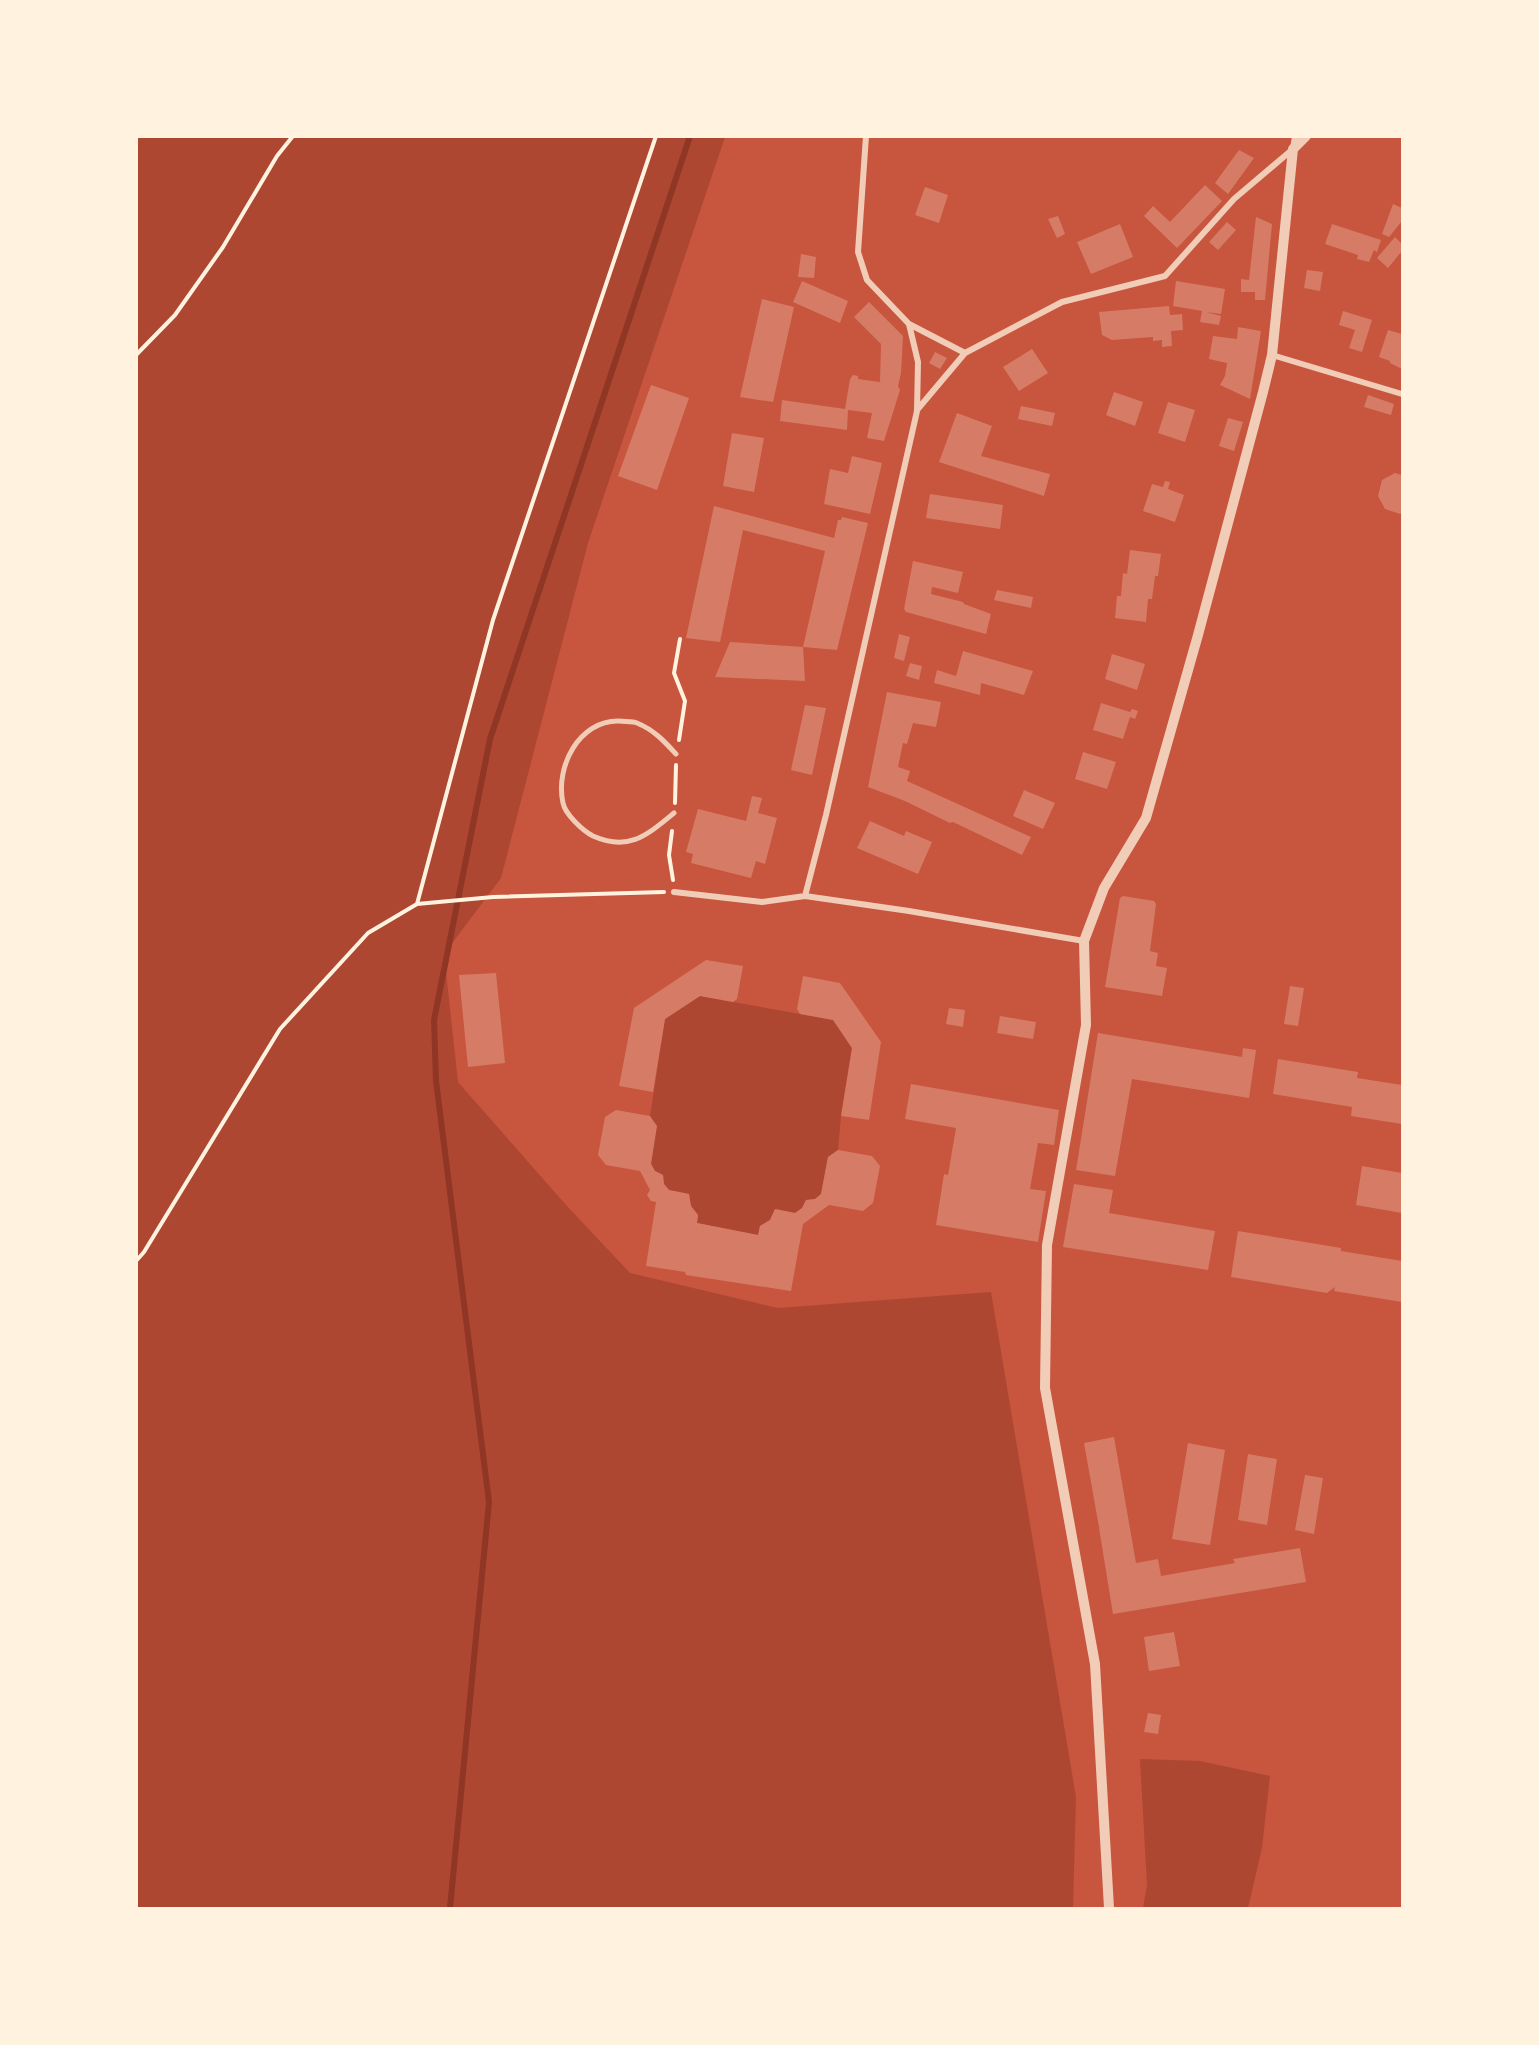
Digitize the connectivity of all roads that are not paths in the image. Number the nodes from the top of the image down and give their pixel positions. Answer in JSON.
{"nodes":[{"id":1,"x":866,"y":136,"type":"edge"},
{"id":2,"x":1295,"y":136,"type":"edge"},
{"id":3,"x":1306,"y":136,"type":"edge"},
{"id":4,"x":1293,"y":149,"type":"junction"},
{"id":5,"x":909,"y":324,"type":"junction"},
{"id":6,"x":966,"y":352,"type":"junction"},
{"id":7,"x":1272,"y":355,"type":"junction"},
{"id":8,"x":1402,"y":394,"type":"edge"},
{"id":9,"x":916,"y":411,"type":"junction"},
{"id":10,"x":676,"y":754,"type":"dead end"},
{"id":11,"x":674,"y":813,"type":"dead end"},
{"id":12,"x":674,"y":892,"type":"road end"},
{"id":13,"x":805,"y":896,"type":"junction"},
{"id":14,"x":1084,"y":941,"type":"junction"},
{"id":15,"x":1109,"y":1908,"type":"edge"}],
"edges":[{"from":1,"to":5,"type":"street"},
{"from":2,"to":4,"type":"street"},
{"from":3,"to":4,"type":"street"},
{"from":4,"to":6,"type":"street"},
{"from":4,"to":7,"type":"street"},
{"from":5,"to":6,"type":"street"},
{"from":5,"to":9,"type":"street"},
{"from":6,"to":9,"type":"street"},
{"from":7,"to":8,"type":"street"},
{"from":7,"to":14,"type":"street"},
{"from":9,"to":13,"type":"street"},
{"from":10,"to":11,"type":"street"},
{"from":12,"to":13,"type":"street"},
{"from":13,"to":14,"type":"street"},
{"from":14,"to":15,"type":"street"}]}
